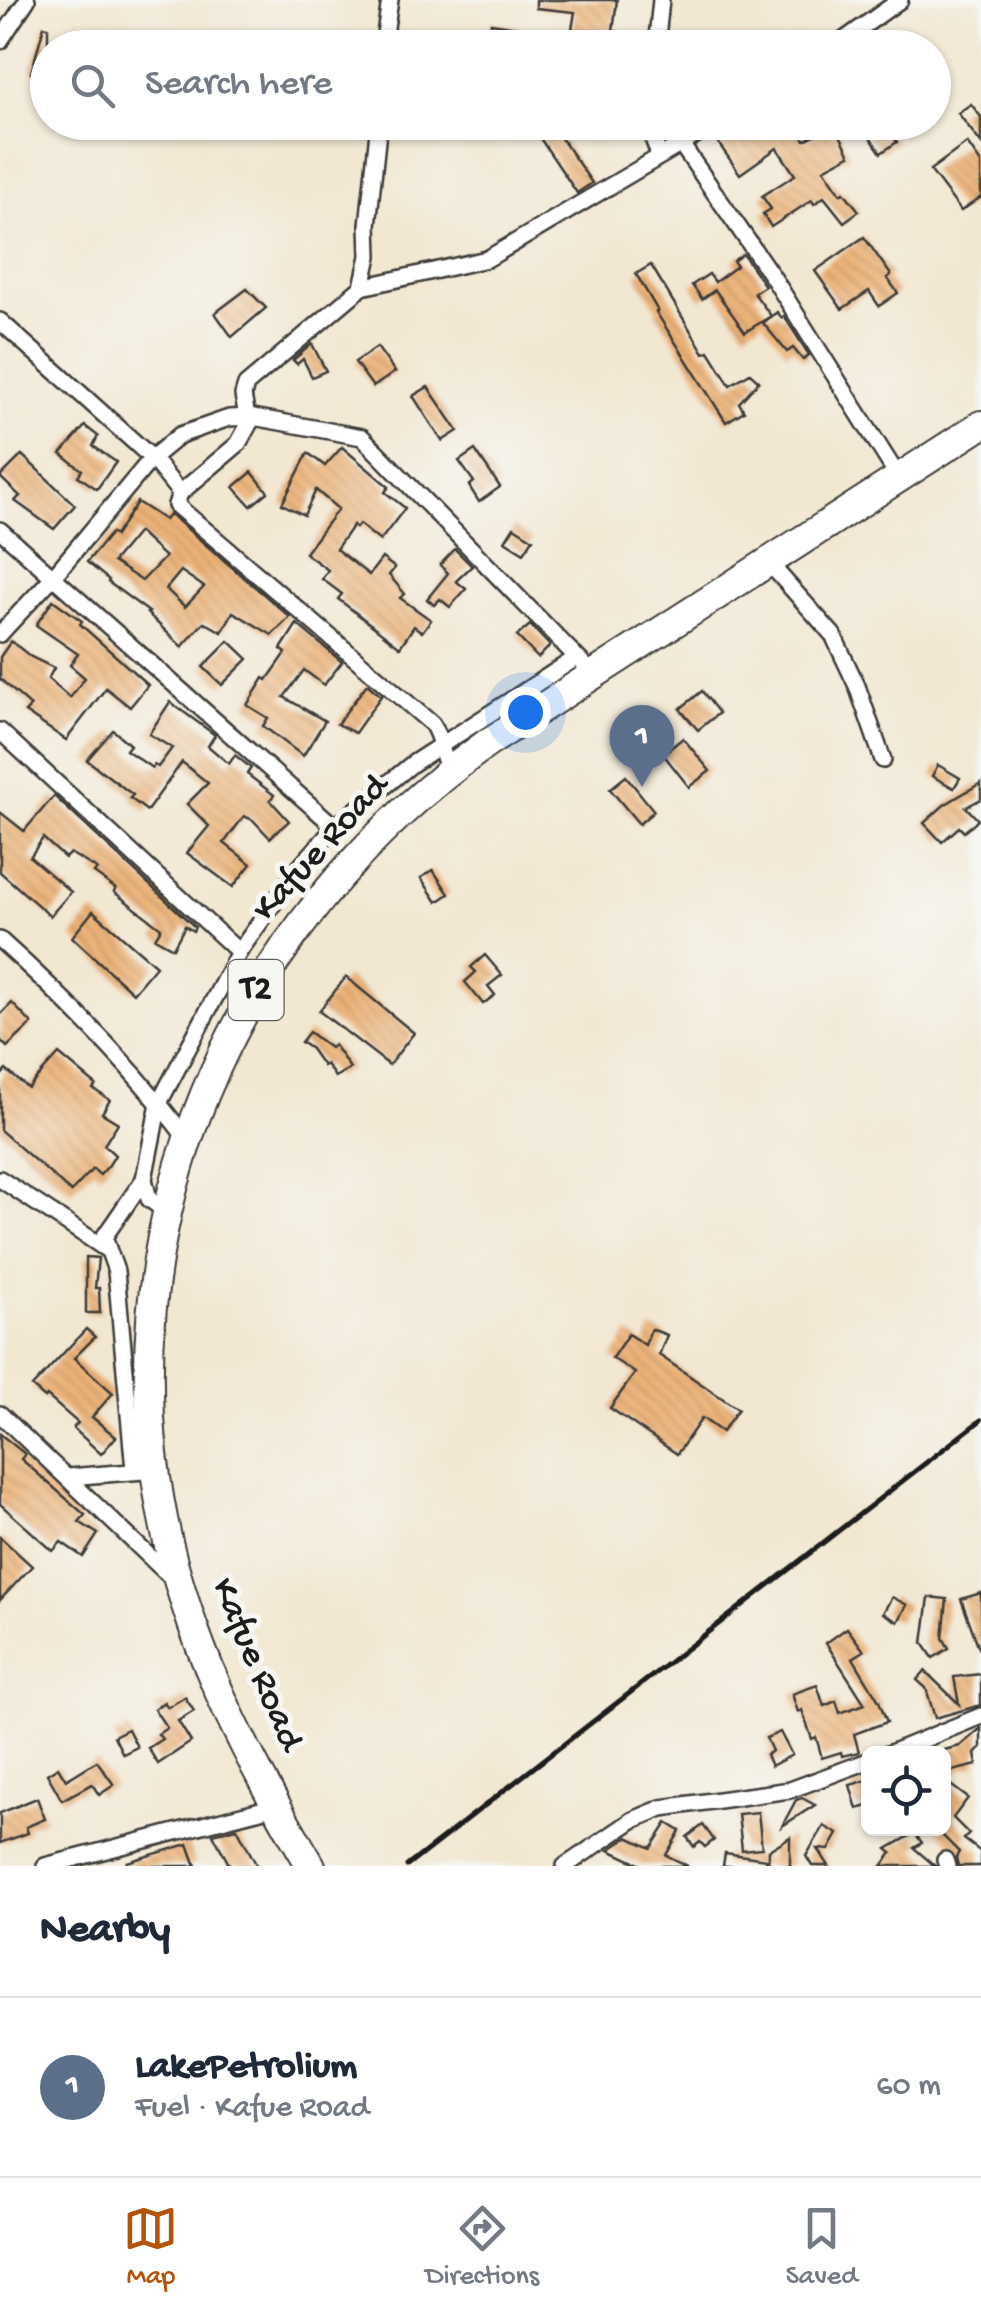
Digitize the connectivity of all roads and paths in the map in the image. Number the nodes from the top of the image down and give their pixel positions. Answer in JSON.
{"nodes":[{"id":1,"x":27,"y":0,"type":"edge"},
{"id":2,"x":390,"y":0,"type":"edge"},
{"id":3,"x":661,"y":0,"type":"edge"},
{"id":4,"x":900,"y":0,"type":"edge"},
{"id":5,"x":386,"y":30,"type":"edge"},
{"id":6,"x":658,"y":30,"type":"edge"},
{"id":7,"x":858,"y":30,"type":"edge"},
{"id":8,"x":0,"y":41,"type":"edge"},
{"id":9,"x":377,"y":140,"type":"edge"},
{"id":10,"x":654,"y":140,"type":"edge"},
{"id":11,"x":687,"y":140,"type":"edge"},
{"id":12,"x":680,"y":144,"type":"junction"},
{"id":13,"x":659,"y":155,"type":"junction"},
{"id":14,"x":362,"y":288,"type":"junction"},
{"id":15,"x":0,"y":321,"type":"edge"},
{"id":16,"x":250,"y":417,"type":"junction"},
{"id":17,"x":981,"y":424,"type":"edge"},
{"id":18,"x":152,"y":458,"type":"junction"},
{"id":19,"x":899,"y":478,"type":"junction"},
{"id":20,"x":180,"y":493,"type":"junction"},
{"id":21,"x":0,"y":530,"type":"edge"},
{"id":22,"x":770,"y":564,"type":"junction"},
{"id":23,"x":52,"y":578,"type":"junction"},
{"id":24,"x":0,"y":634,"type":"edge"},
{"id":25,"x":585,"y":667,"type":"junction"},
{"id":26,"x":0,"y":731,"type":"edge"},
{"id":27,"x":440,"y":743,"type":"junction"},
{"id":28,"x":883,"y":760,"type":"dead end"},
{"id":29,"x":449,"y":770,"type":"junction"},
{"id":30,"x":335,"y":828,"type":"junction"},
{"id":31,"x":0,"y":940,"type":"edge"},
{"id":32,"x":239,"y":952,"type":"junction"},
{"id":33,"x":159,"y":1103,"type":"junction"},
{"id":34,"x":187,"y":1139,"type":"junction"},
{"id":35,"x":0,"y":1179,"type":"edge"},
{"id":36,"x":144,"y":1179,"type":"junction"},
{"id":37,"x":168,"y":1213,"type":"junction"},
{"id":38,"x":106,"y":1249,"type":"junction"},
{"id":39,"x":0,"y":1414,"type":"edge"},
{"id":40,"x":144,"y":1471,"type":"junction"},
{"id":41,"x":68,"y":1476,"type":"junction"},
{"id":42,"x":180,"y":1585,"type":"junction"},
{"id":43,"x":981,"y":1716,"type":"edge"},
{"id":44,"x":908,"y":1746,"type":"edge"},
{"id":45,"x":861,"y":1765,"type":"edge"},
{"id":46,"x":276,"y":1806,"type":"junction"},
{"id":47,"x":45,"y":1866,"type":"edge"},
{"id":48,"x":311,"y":1866,"type":"edge"},
{"id":49,"x":566,"y":1866,"type":"edge"}],
"edges":[{"from":1,"to":8,"type":"street"},
{"from":2,"to":5,"type":"street"},
{"from":3,"to":6,"type":"street"},
{"from":4,"to":7,"type":"street"},
{"from":9,"to":14,"type":"street"},
{"from":10,"to":13,"type":"street"},
{"from":11,"to":12,"type":"street"},
{"from":12,"to":13,"type":"street"},
{"from":12,"to":19,"type":"street"},
{"from":13,"to":14,"type":"street"},
{"from":14,"to":16,"type":"street"},
{"from":15,"to":18,"type":"street"},
{"from":16,"to":18,"type":"street"},
{"from":16,"to":20,"type":"street"},
{"from":16,"to":25,"type":"street"},
{"from":17,"to":19,"type":"highway","name":"Kafue Road","number":"T2"},
{"from":18,"to":20,"type":"street"},
{"from":18,"to":23,"type":"street"},
{"from":19,"to":22,"type":"highway","name":"Kafue Road","number":"T2"},
{"from":20,"to":27,"type":"street"},
{"from":21,"to":23,"type":"street"},
{"from":22,"to":25,"type":"highway","name":"Kafue Road","number":"T2"},
{"from":22,"to":28,"type":"street"},
{"from":23,"to":24,"type":"street"},
{"from":23,"to":30,"type":"street"},
{"from":25,"to":27,"type":"street"},
{"from":25,"to":29,"type":"highway","name":"Kafue Road","number":"T2"},
{"from":26,"to":32,"type":"street"},
{"from":27,"to":29,"type":"street"},
{"from":27,"to":30,"type":"street"},
{"from":29,"to":34,"type":"highway","name":"Kafue Road","number":"T2"},
{"from":30,"to":32,"type":"street"},
{"from":31,"to":33,"type":"street"},
{"from":32,"to":33,"type":"street"},
{"from":33,"to":34,"type":"street"},
{"from":33,"to":36,"type":"street"},
{"from":34,"to":37,"type":"highway","name":"Kafue Road","number":"T2"},
{"from":35,"to":38,"type":"street"},
{"from":36,"to":37,"type":"street"},
{"from":36,"to":38,"type":"street"},
{"from":37,"to":40,"type":"highway","name":"Kafue Road","number":"T2"},
{"from":38,"to":40,"type":"street"},
{"from":39,"to":41,"type":"street"},
{"from":40,"to":41,"type":"street"},
{"from":40,"to":42,"type":"highway","name":"Kafue Road","number":"T2"},
{"from":41,"to":42,"type":"street"},
{"from":42,"to":46,"type":"highway","name":"Kafue Road","number":"T2"},
{"from":43,"to":44,"type":"street"},
{"from":45,"to":49,"type":"street"},
{"from":46,"to":47,"type":"street"},
{"from":46,"to":48,"type":"highway","name":"Kafue Road","number":"T2"}]}
